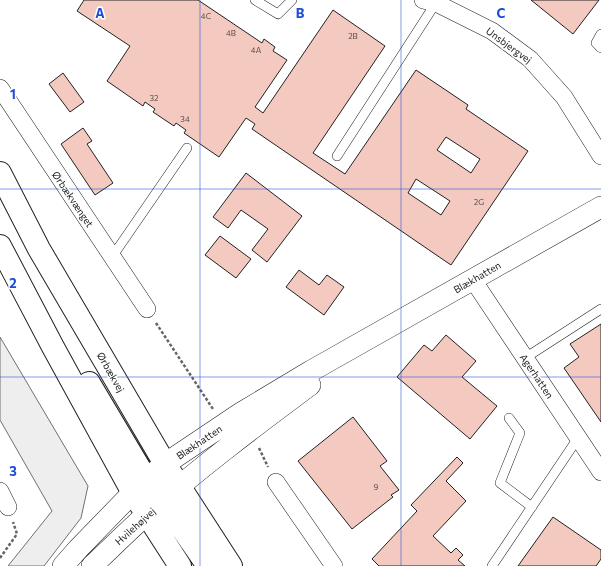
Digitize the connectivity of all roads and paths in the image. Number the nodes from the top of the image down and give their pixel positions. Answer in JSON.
{"nodes":[{"id":1,"x":255,"y":0,"type":"edge"},
{"id":2,"x":292,"y":0,"type":"edge"},
{"id":3,"x":432,"y":1,"type":"edge"},
{"id":4,"x":601,"y":34,"type":"edge"},
{"id":5,"x":601,"y":48,"type":"edge"},
{"id":6,"x":0,"y":88,"type":"edge"},
{"id":7,"x":187,"y":148,"type":"dead end"},
{"id":8,"x":337,"y":156,"type":"dead end"},
{"id":9,"x":601,"y":156,"type":"edge"},
{"id":10,"x":0,"y":173,"type":"edge"},
{"id":11,"x":601,"y":207,"type":"edge"},
{"id":12,"x":0,"y":246,"type":"edge"},
{"id":13,"x":112,"y":257,"type":"junction"},
{"id":14,"x":473,"y":280,"type":"junction"},
{"id":15,"x":147,"y":309,"type":"joint"},
{"id":16,"x":601,"y":309,"type":"edge"},
{"id":17,"x":352,"y":348,"type":"junction"},
{"id":18,"x":525,"y":358,"type":"junction"},
{"id":19,"x":509,"y":418,"type":"dead end"},
{"id":20,"x":224,"y":425,"type":"junction"},
{"id":21,"x":578,"y":438,"type":"junction"},
{"id":22,"x":165,"y":464,"type":"junction"},
{"id":23,"x":601,"y":472,"type":"edge"},
{"id":24,"x":276,"y":482,"type":"dead end"},
{"id":25,"x":140,"y":486,"type":"junction"},
{"id":26,"x":180,"y":487,"type":"junction"},
{"id":27,"x":0,"y":491,"type":"edge"},
{"id":28,"x":8,"y":507,"type":"joint"},
{"id":29,"x":532,"y":507,"type":"junction"},
{"id":30,"x":155,"y":508,"type":"junction"},
{"id":31,"x":0,"y":558,"type":"edge"},
{"id":32,"x":63,"y":566,"type":"edge"},
{"id":33,"x":92,"y":566,"type":"edge"},
{"id":34,"x":180,"y":566,"type":"edge"},
{"id":35,"x":208,"y":566,"type":"edge"},
{"id":36,"x":231,"y":566,"type":"edge"},
{"id":37,"x":334,"y":566,"type":"edge"},
{"id":38,"x":492,"y":566,"type":"edge"}],
"edges":[{"from":1,"to":2,"type":"lane"},
{"from":3,"to":8,"type":"lane"},
{"from":3,"to":9,"type":"street","name":"Unsbjergvej"},
{"from":4,"to":5,"type":"lane"},
{"from":6,"to":13,"type":"street","name":"Ørbækvænget"},
{"from":7,"to":13,"type":"lane"},
{"from":10,"to":22,"type":"main road","name":"Ørbækvej"},
{"from":11,"to":14,"type":"street","name":"Blækhatten"},
{"from":12,"to":25,"type":"main road"},
{"from":13,"to":15,"type":"street","name":"Ørbækvænget"},
{"from":14,"to":17,"type":"street","name":"Blækhatten"},
{"from":14,"to":18,"type":"street","name":"Agerhatten"},
{"from":15,"to":20,"type":"path"},
{"from":16,"to":18,"type":"lane"},
{"from":17,"to":20,"type":"street","name":"Blækhatten"},
{"from":17,"to":26,"type":"street","name":"Blækhatten"},
{"from":18,"to":21,"type":"street","name":"Agerhatten"},
{"from":19,"to":29,"type":"lane"},
{"from":20,"to":22,"type":"street","name":"Blækhatten"},
{"from":21,"to":23,"type":"street","name":"Agerhatten"},
{"from":21,"to":29,"type":"lane"},
{"from":22,"to":25,"type":"street","name":"Blækhatten"},
{"from":22,"to":26,"type":"main road","name":"Ørbækvej"},
{"from":24,"to":37,"type":"street"},
{"from":25,"to":26,"type":"main road"},
{"from":25,"to":30,"type":"main road"},
{"from":25,"to":32,"type":"street"},
{"from":26,"to":30,"type":"street","name":"Hvilehøjvej"},
{"from":26,"to":36,"type":"main road","name":"Ørbækvej"},
{"from":27,"to":28,"type":"street"},
{"from":28,"to":31,"type":"path"},
{"from":29,"to":38,"type":"lane"},
{"from":30,"to":33,"type":"street","name":"Hvilehøjvej"},
{"from":30,"to":34,"type":"main road"},
{"from":30,"to":35,"type":"main road"}]}
